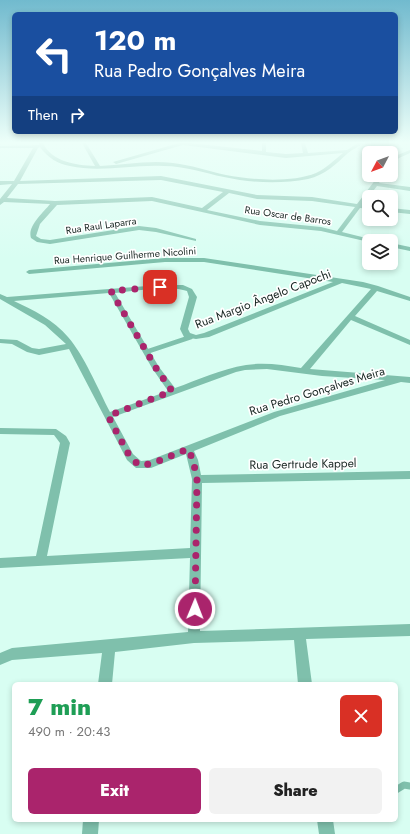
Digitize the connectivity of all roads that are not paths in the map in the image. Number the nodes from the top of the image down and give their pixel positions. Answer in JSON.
{"nodes":[{"id":1,"x":0,"y":182,"type":"edge"},
{"id":2,"x":47,"y":182,"type":"edge"},
{"id":3,"x":181,"y":182,"type":"edge"},
{"id":4,"x":16,"y":183,"type":"junction"},
{"id":5,"x":376,"y":184,"type":"joint"},
{"id":6,"x":410,"y":189,"type":"edge"},
{"id":7,"x":228,"y":191,"type":"junction"},
{"id":8,"x":2,"y":202,"type":"edge"},
{"id":9,"x":55,"y":203,"type":"junction"},
{"id":10,"x":359,"y":206,"type":"junction"},
{"id":11,"x":362,"y":206,"type":"edge"},
{"id":12,"x":203,"y":210,"type":"junction"},
{"id":13,"x":398,"y":211,"type":"edge"},
{"id":14,"x":410,"y":212,"type":"edge"},
{"id":15,"x":339,"y":232,"type":"junction"},
{"id":16,"x":362,"y":238,"type":"edge"},
{"id":17,"x":194,"y":240,"type":"dead end"},
{"id":18,"x":398,"y":246,"type":"edge"},
{"id":19,"x":410,"y":249,"type":"edge"},
{"id":20,"x":29,"y":272,"type":"dead end"},
{"id":21,"x":341,"y":280,"type":"junction"},
{"id":22,"x":376,"y":287,"type":"junction"},
{"id":23,"x":111,"y":291,"type":"junction"},
{"id":24,"x":3,"y":297,"type":"edge"},
{"id":25,"x":410,"y":299,"type":"edge"},
{"id":26,"x":350,"y":317,"type":"junction"},
{"id":27,"x":191,"y":337,"type":"junction"},
{"id":28,"x":0,"y":341,"type":"edge"},
{"id":29,"x":410,"y":343,"type":"edge"},
{"id":30,"x":71,"y":346,"type":"junction"},
{"id":31,"x":146,"y":352,"type":"junction"},
{"id":32,"x":303,"y":371,"type":"junction"},
{"id":33,"x":400,"y":379,"type":"junction"},
{"id":34,"x":410,"y":380,"type":"edge"},
{"id":35,"x":172,"y":391,"type":"junction"},
{"id":36,"x":108,"y":416,"type":"junction"},
{"id":37,"x":0,"y":431,"type":"edge"},
{"id":38,"x":188,"y":449,"type":"junction"},
{"id":39,"x":410,"y":475,"type":"edge"},
{"id":40,"x":197,"y":479,"type":"junction"},
{"id":41,"x":196,"y":552,"type":"junction"},
{"id":42,"x":40,"y":562,"type":"junction"},
{"id":43,"x":0,"y":563,"type":"edge"},
{"id":44,"x":410,"y":630,"type":"edge"},
{"id":45,"x":298,"y":634,"type":"junction"},
{"id":46,"x":194,"y":637,"type":"junction"},
{"id":47,"x":109,"y":646,"type":"junction"},
{"id":48,"x":0,"y":659,"type":"edge"},
{"id":49,"x":105,"y":682,"type":"edge"},
{"id":50,"x":305,"y":682,"type":"edge"},
{"id":51,"x":410,"y":786,"type":"edge"},
{"id":52,"x":398,"y":789,"type":"edge"},
{"id":53,"x":91,"y":822,"type":"edge"},
{"id":54,"x":325,"y":822,"type":"edge"},
{"id":55,"x":90,"y":834,"type":"edge"},
{"id":56,"x":327,"y":834,"type":"edge"}],
"edges":[{"from":1,"to":4,"type":"street"},
{"from":2,"to":4,"type":"street"},
{"from":3,"to":7,"type":"street"},
{"from":4,"to":8,"type":"street"},
{"from":5,"to":6,"type":"street"},
{"from":5,"to":10,"type":"street"},
{"from":7,"to":10,"type":"street"},
{"from":7,"to":12,"type":"street"},
{"from":8,"to":9,"type":"street","name":"Rua Oscar de Barros"},
{"from":9,"to":12,"type":"street","name":"Rua Oscar de Barros"},
{"from":9,"to":17,"type":"street","name":"Rua Raul Laparra"},
{"from":10,"to":11,"type":"street"},
{"from":10,"to":15,"type":"street"},
{"from":12,"to":15,"type":"street","name":"Rua Oscar de Barros"},
{"from":13,"to":14,"type":"street"},
{"from":15,"to":16,"type":"street","name":"Rua Oscar de Barros"},
{"from":18,"to":19,"type":"street"},
{"from":20,"to":21,"type":"street","name":"Rua Henrique Guilherme Nicolini"},
{"from":21,"to":22,"type":"street","name":"Rua Henrique Guilherme Nicolini"},
{"from":21,"to":27,"type":"street","name":"Rua Margio Ângelo Capochi"},
{"from":22,"to":25,"type":"street","name":"Rua Henrique Guilherme Nicolini"},
{"from":22,"to":26,"type":"street"},
{"from":23,"to":24,"type":"street","name":"Rua Margio Ângelo Capochi"},
{"from":23,"to":27,"type":"street","name":"Rua Margio Ângelo Capochi"},
{"from":23,"to":31,"type":"street"},
{"from":24,"to":30,"type":"street","name":"Rua Pedro Gonçalves Meira"},
{"from":26,"to":29,"type":"street"},
{"from":26,"to":32,"type":"street"},
{"from":27,"to":31,"type":"lane"},
{"from":28,"to":30,"type":"street"},
{"from":30,"to":36,"type":"street","name":"Rua Pedro Gonçalves Meira"},
{"from":31,"to":35,"type":"street"},
{"from":32,"to":33,"type":"street"},
{"from":32,"to":35,"type":"street"},
{"from":33,"to":34,"type":"street"},
{"from":33,"to":38,"type":"street","name":"Rua Pedro Gonçalves Meira"},
{"from":35,"to":36,"type":"street"},
{"from":36,"to":38,"type":"street","name":"Rua Pedro Gonçalves Meira"},
{"from":37,"to":42,"type":"street"},
{"from":38,"to":40,"type":"street"},
{"from":39,"to":40,"type":"street","name":"Rua Gertrude Kappel"},
{"from":40,"to":41,"type":"street"},
{"from":41,"to":42,"type":"street"},
{"from":41,"to":46,"type":"street"},
{"from":42,"to":43,"type":"street"},
{"from":44,"to":45,"type":"street"},
{"from":45,"to":46,"type":"street"},
{"from":45,"to":50,"type":"street"},
{"from":46,"to":47,"type":"street"},
{"from":47,"to":48,"type":"street"},
{"from":47,"to":49,"type":"street"},
{"from":51,"to":52,"type":"lane"},
{"from":53,"to":55,"type":"street"},
{"from":54,"to":56,"type":"street"}]}
